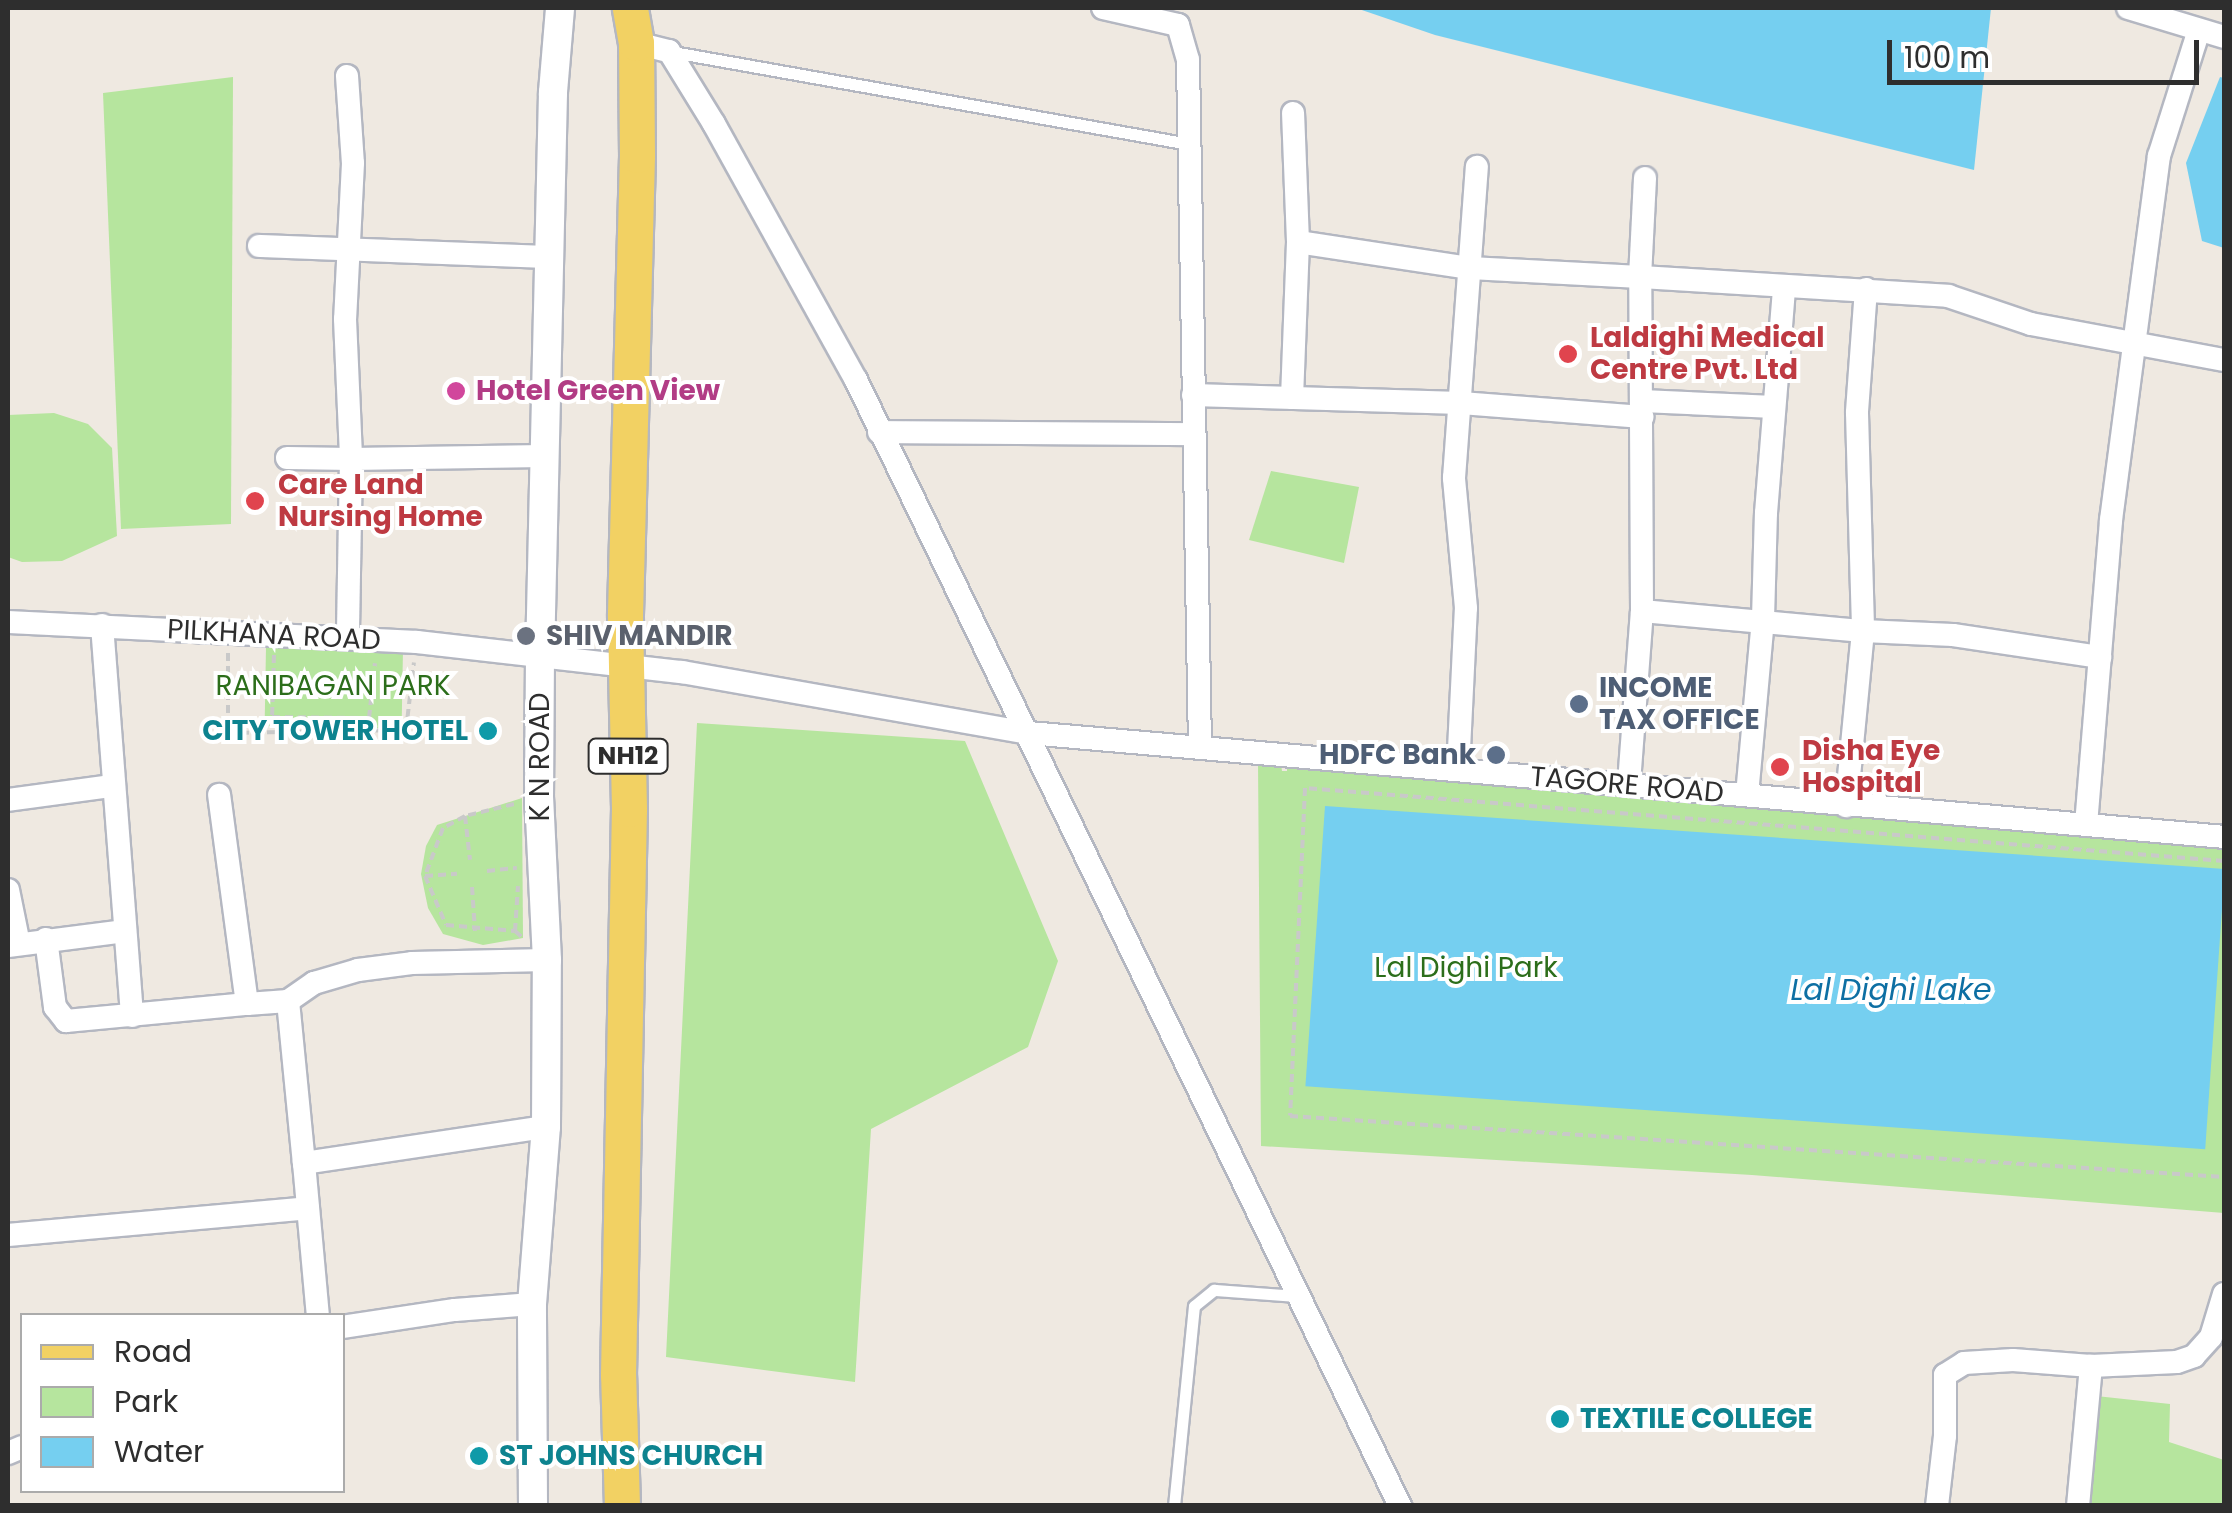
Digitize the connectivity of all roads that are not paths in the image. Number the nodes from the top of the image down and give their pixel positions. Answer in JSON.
{"nodes":[{"id":1,"x":560,"y":8,"type":"edge"},
{"id":2,"x":630,"y":8,"type":"edge"},
{"id":3,"x":1103,"y":8,"type":"edge"},
{"id":4,"x":2128,"y":8,"type":"edge"},
{"id":5,"x":2200,"y":30,"type":"junction"},
{"id":6,"x":2224,"y":37,"type":"edge"},
{"id":7,"x":652,"y":47,"type":"junction"},
{"id":8,"x":347,"y":76,"type":"dead end"},
{"id":9,"x":1293,"y":113,"type":"dead end"},
{"id":10,"x":1189,"y":144,"type":"junction"},
{"id":11,"x":1476,"y":168,"type":"dead end"},
{"id":12,"x":1645,"y":178,"type":"dead end"},
{"id":13,"x":1298,"y":242,"type":"junction"},
{"id":14,"x":259,"y":246,"type":"dead end"},
{"id":15,"x":348,"y":250,"type":"junction"},
{"id":16,"x":549,"y":257,"type":"junction"},
{"id":17,"x":1470,"y":268,"type":"junction"},
{"id":18,"x":1640,"y":277,"type":"junction"},
{"id":19,"x":1784,"y":287,"type":"junction"},
{"id":20,"x":1866,"y":289,"type":"junction"},
{"id":21,"x":2133,"y":342,"type":"junction"},
{"id":22,"x":2224,"y":360,"type":"edge"},
{"id":23,"x":1194,"y":395,"type":"junction"},
{"id":24,"x":1292,"y":398,"type":"junction"},
{"id":25,"x":1461,"y":402,"type":"junction"},
{"id":26,"x":1774,"y":407,"type":"junction"},
{"id":27,"x":1642,"y":409,"type":"junction"},
{"id":28,"x":879,"y":432,"type":"junction"},
{"id":29,"x":1194,"y":434,"type":"junction"},
{"id":30,"x":544,"y":456,"type":"junction"},
{"id":31,"x":288,"y":458,"type":"dead end"},
{"id":32,"x":350,"y":459,"type":"junction"},
{"id":33,"x":1642,"y":611,"type":"junction"},
{"id":34,"x":1764,"y":619,"type":"junction"},
{"id":35,"x":8,"y":622,"type":"edge"},
{"id":36,"x":102,"y":625,"type":"junction"},
{"id":37,"x":1863,"y":630,"type":"junction"},
{"id":38,"x":348,"y":638,"type":"junction"},
{"id":39,"x":2100,"y":656,"type":"junction"},
{"id":40,"x":540,"y":657,"type":"junction"},
{"id":41,"x":625,"y":664,"type":"junction"},
{"id":42,"x":1030,"y":733,"type":"junction"},
{"id":43,"x":1200,"y":748,"type":"junction"},
{"id":44,"x":1458,"y":770,"type":"junction"},
{"id":45,"x":1629,"y":783,"type":"junction"},
{"id":46,"x":112,"y":786,"type":"junction"},
{"id":47,"x":220,"y":795,"type":"dead end"},
{"id":48,"x":1747,"y":796,"type":"junction"},
{"id":49,"x":8,"y":800,"type":"edge"},
{"id":50,"x":1846,"y":806,"type":"junction"},
{"id":51,"x":2086,"y":825,"type":"junction"},
{"id":52,"x":2224,"y":837,"type":"edge"},
{"id":53,"x":8,"y":890,"type":"edge"},
{"id":54,"x":125,"y":931,"type":"junction"},
{"id":55,"x":46,"y":939,"type":"junction"},
{"id":56,"x":13,"y":945,"type":"edge"},
{"id":57,"x":548,"y":960,"type":"junction"},
{"id":58,"x":288,"y":1001,"type":"junction"},
{"id":59,"x":247,"y":1004,"type":"junction"},
{"id":60,"x":132,"y":1016,"type":"junction"},
{"id":61,"x":546,"y":1127,"type":"junction"},
{"id":62,"x":304,"y":1163,"type":"junction"},
{"id":63,"x":308,"y":1208,"type":"junction"},
{"id":64,"x":8,"y":1234,"type":"edge"},
{"id":65,"x":2224,"y":1294,"type":"edge"},
{"id":66,"x":1298,"y":1296,"type":"junction"},
{"id":67,"x":532,"y":1304,"type":"junction"},
{"id":68,"x":318,"y":1313,"type":"edge"},
{"id":69,"x":345,"y":1328,"type":"edge"},
{"id":70,"x":2091,"y":1366,"type":"junction"},
{"id":71,"x":533,"y":1506,"type":"edge"},
{"id":72,"x":622,"y":1506,"type":"edge"},
{"id":73,"x":1174,"y":1506,"type":"edge"},
{"id":74,"x":1400,"y":1506,"type":"edge"},
{"id":75,"x":1937,"y":1506,"type":"edge"},
{"id":76,"x":2078,"y":1506,"type":"edge"}],
"edges":[{"from":1,"to":16,"type":"street","name":"K N ROAD"},
{"from":2,"to":7,"type":"main road","number":"NH12"},
{"from":3,"to":10,"type":"street"},
{"from":4,"to":5,"type":"street"},
{"from":5,"to":6,"type":"street"},
{"from":5,"to":21,"type":"street"},
{"from":7,"to":10,"type":"lane"},
{"from":7,"to":28,"type":"street"},
{"from":7,"to":41,"type":"main road","number":"NH12"},
{"from":8,"to":15,"type":"street"},
{"from":9,"to":13,"type":"street"},
{"from":10,"to":23,"type":"street"},
{"from":11,"to":17,"type":"street"},
{"from":12,"to":18,"type":"street"},
{"from":13,"to":17,"type":"street"},
{"from":13,"to":24,"type":"street"},
{"from":14,"to":15,"type":"street"},
{"from":15,"to":16,"type":"street"},
{"from":15,"to":32,"type":"street"},
{"from":16,"to":30,"type":"street","name":"K N ROAD"},
{"from":17,"to":18,"type":"street"},
{"from":17,"to":25,"type":"street"},
{"from":18,"to":19,"type":"street"},
{"from":18,"to":27,"type":"street"},
{"from":19,"to":20,"type":"street"},
{"from":19,"to":26,"type":"street"},
{"from":20,"to":21,"type":"street"},
{"from":20,"to":37,"type":"street"},
{"from":21,"to":22,"type":"street"},
{"from":21,"to":39,"type":"street"},
{"from":23,"to":24,"type":"street"},
{"from":23,"to":29,"type":"street"},
{"from":24,"to":25,"type":"street"},
{"from":25,"to":27,"type":"street"},
{"from":25,"to":44,"type":"street"},
{"from":26,"to":27,"type":"street"},
{"from":26,"to":34,"type":"street"},
{"from":27,"to":33,"type":"street"},
{"from":28,"to":29,"type":"street"},
{"from":28,"to":42,"type":"street"},
{"from":29,"to":43,"type":"street"},
{"from":30,"to":32,"type":"street"},
{"from":30,"to":40,"type":"street","name":"K N ROAD"},
{"from":31,"to":32,"type":"street"},
{"from":32,"to":38,"type":"street"},
{"from":33,"to":34,"type":"street"},
{"from":33,"to":45,"type":"street"},
{"from":34,"to":37,"type":"street"},
{"from":34,"to":48,"type":"street"},
{"from":35,"to":36,"type":"street","name":"PILKHANA ROAD"},
{"from":36,"to":38,"type":"street","name":"PILKHANA ROAD"},
{"from":36,"to":46,"type":"street"},
{"from":37,"to":39,"type":"street"},
{"from":37,"to":50,"type":"street"},
{"from":38,"to":40,"type":"street","name":"PILKHANA ROAD"},
{"from":39,"to":51,"type":"street"},
{"from":40,"to":41,"type":"street","name":"PILKHANA ROAD"},
{"from":40,"to":57,"type":"street","name":"K N ROAD"},
{"from":41,"to":42,"type":"street","name":"TAGORE ROAD"},
{"from":41,"to":72,"type":"main road","number":"NH12"},
{"from":42,"to":43,"type":"street","name":"TAGORE ROAD"},
{"from":42,"to":66,"type":"street"},
{"from":43,"to":44,"type":"street","name":"TAGORE ROAD"},
{"from":44,"to":45,"type":"street","name":"TAGORE ROAD"},
{"from":45,"to":48,"type":"street","name":"TAGORE ROAD"},
{"from":46,"to":49,"type":"street"},
{"from":46,"to":54,"type":"street"},
{"from":47,"to":59,"type":"street"},
{"from":48,"to":50,"type":"street","name":"TAGORE ROAD"},
{"from":50,"to":51,"type":"street","name":"TAGORE ROAD"},
{"from":51,"to":52,"type":"street","name":"TAGORE ROAD"},
{"from":53,"to":56,"type":"street"},
{"from":54,"to":55,"type":"street"},
{"from":54,"to":60,"type":"street"},
{"from":55,"to":56,"type":"street"},
{"from":55,"to":60,"type":"street"},
{"from":57,"to":58,"type":"street"},
{"from":57,"to":61,"type":"street","name":"K N ROAD"},
{"from":58,"to":59,"type":"street"},
{"from":58,"to":62,"type":"street"},
{"from":59,"to":60,"type":"street"},
{"from":61,"to":62,"type":"street"},
{"from":61,"to":67,"type":"street","name":"K N ROAD"},
{"from":62,"to":63,"type":"street"},
{"from":63,"to":64,"type":"street"},
{"from":63,"to":68,"type":"street"},
{"from":65,"to":70,"type":"street"},
{"from":66,"to":73,"type":"lane"},
{"from":66,"to":74,"type":"street"},
{"from":67,"to":69,"type":"street"},
{"from":67,"to":71,"type":"street","name":"K N ROAD"},
{"from":70,"to":75,"type":"street"},
{"from":70,"to":76,"type":"street"}]}
